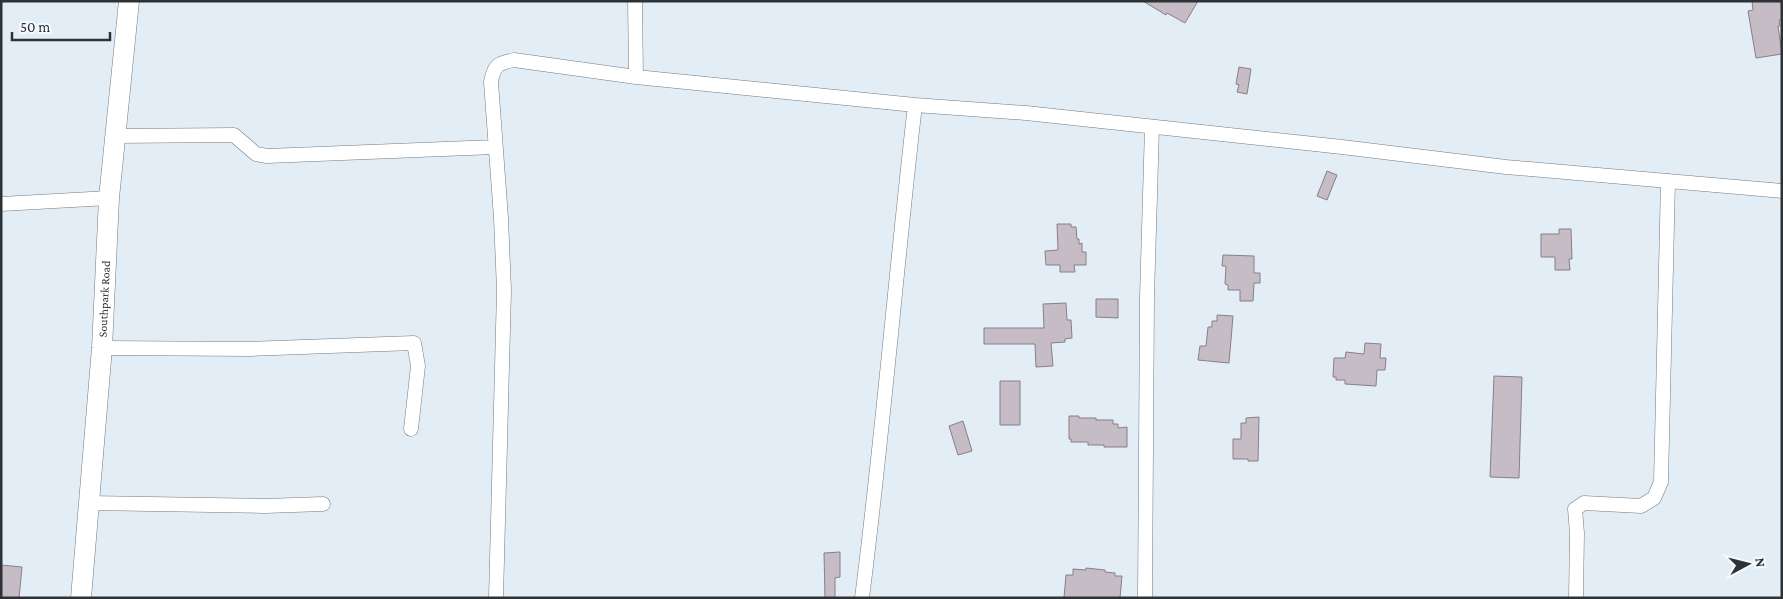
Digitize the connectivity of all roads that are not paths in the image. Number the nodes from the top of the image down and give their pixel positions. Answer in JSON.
{"nodes":[{"id":1,"x":129,"y":1,"type":"edge"},
{"id":2,"x":635,"y":1,"type":"edge"},
{"id":3,"x":636,"y":77,"type":"junction"},
{"id":4,"x":915,"y":105,"type":"junction"},
{"id":5,"x":1152,"y":127,"type":"junction"},
{"id":6,"x":115,"y":136,"type":"junction"},
{"id":7,"x":495,"y":146,"type":"junction"},
{"id":8,"x":1668,"y":181,"type":"junction"},
{"id":9,"x":1782,"y":191,"type":"edge"},
{"id":10,"x":109,"y":198,"type":"junction"},
{"id":11,"x":1,"y":204,"type":"edge"},
{"id":12,"x":102,"y":348,"type":"junction"},
{"id":13,"x":411,"y":429,"type":"dead end"},
{"id":14,"x":89,"y":503,"type":"junction"},
{"id":15,"x":323,"y":504,"type":"dead end"},
{"id":16,"x":81,"y":598,"type":"edge"},
{"id":17,"x":496,"y":598,"type":"edge"},
{"id":18,"x":862,"y":598,"type":"edge"},
{"id":19,"x":1145,"y":598,"type":"edge"},
{"id":20,"x":1576,"y":598,"type":"edge"}],
"edges":[{"from":1,"to":6,"type":"street","name":"Southpark Road"},
{"from":2,"to":3,"type":"street"},
{"from":3,"to":4,"type":"street"},
{"from":3,"to":7,"type":"street"},
{"from":4,"to":5,"type":"street"},
{"from":4,"to":18,"type":"street"},
{"from":5,"to":8,"type":"street"},
{"from":5,"to":19,"type":"street"},
{"from":6,"to":7,"type":"street"},
{"from":6,"to":10,"type":"street","name":"Southpark Road"},
{"from":7,"to":17,"type":"street"},
{"from":8,"to":9,"type":"street"},
{"from":8,"to":20,"type":"street"},
{"from":10,"to":11,"type":"street"},
{"from":10,"to":12,"type":"street","name":"Southpark Road"},
{"from":12,"to":13,"type":"street"},
{"from":12,"to":14,"type":"street","name":"Southpark Road"},
{"from":14,"to":15,"type":"street"},
{"from":14,"to":16,"type":"street","name":"Southpark Road"}]}
